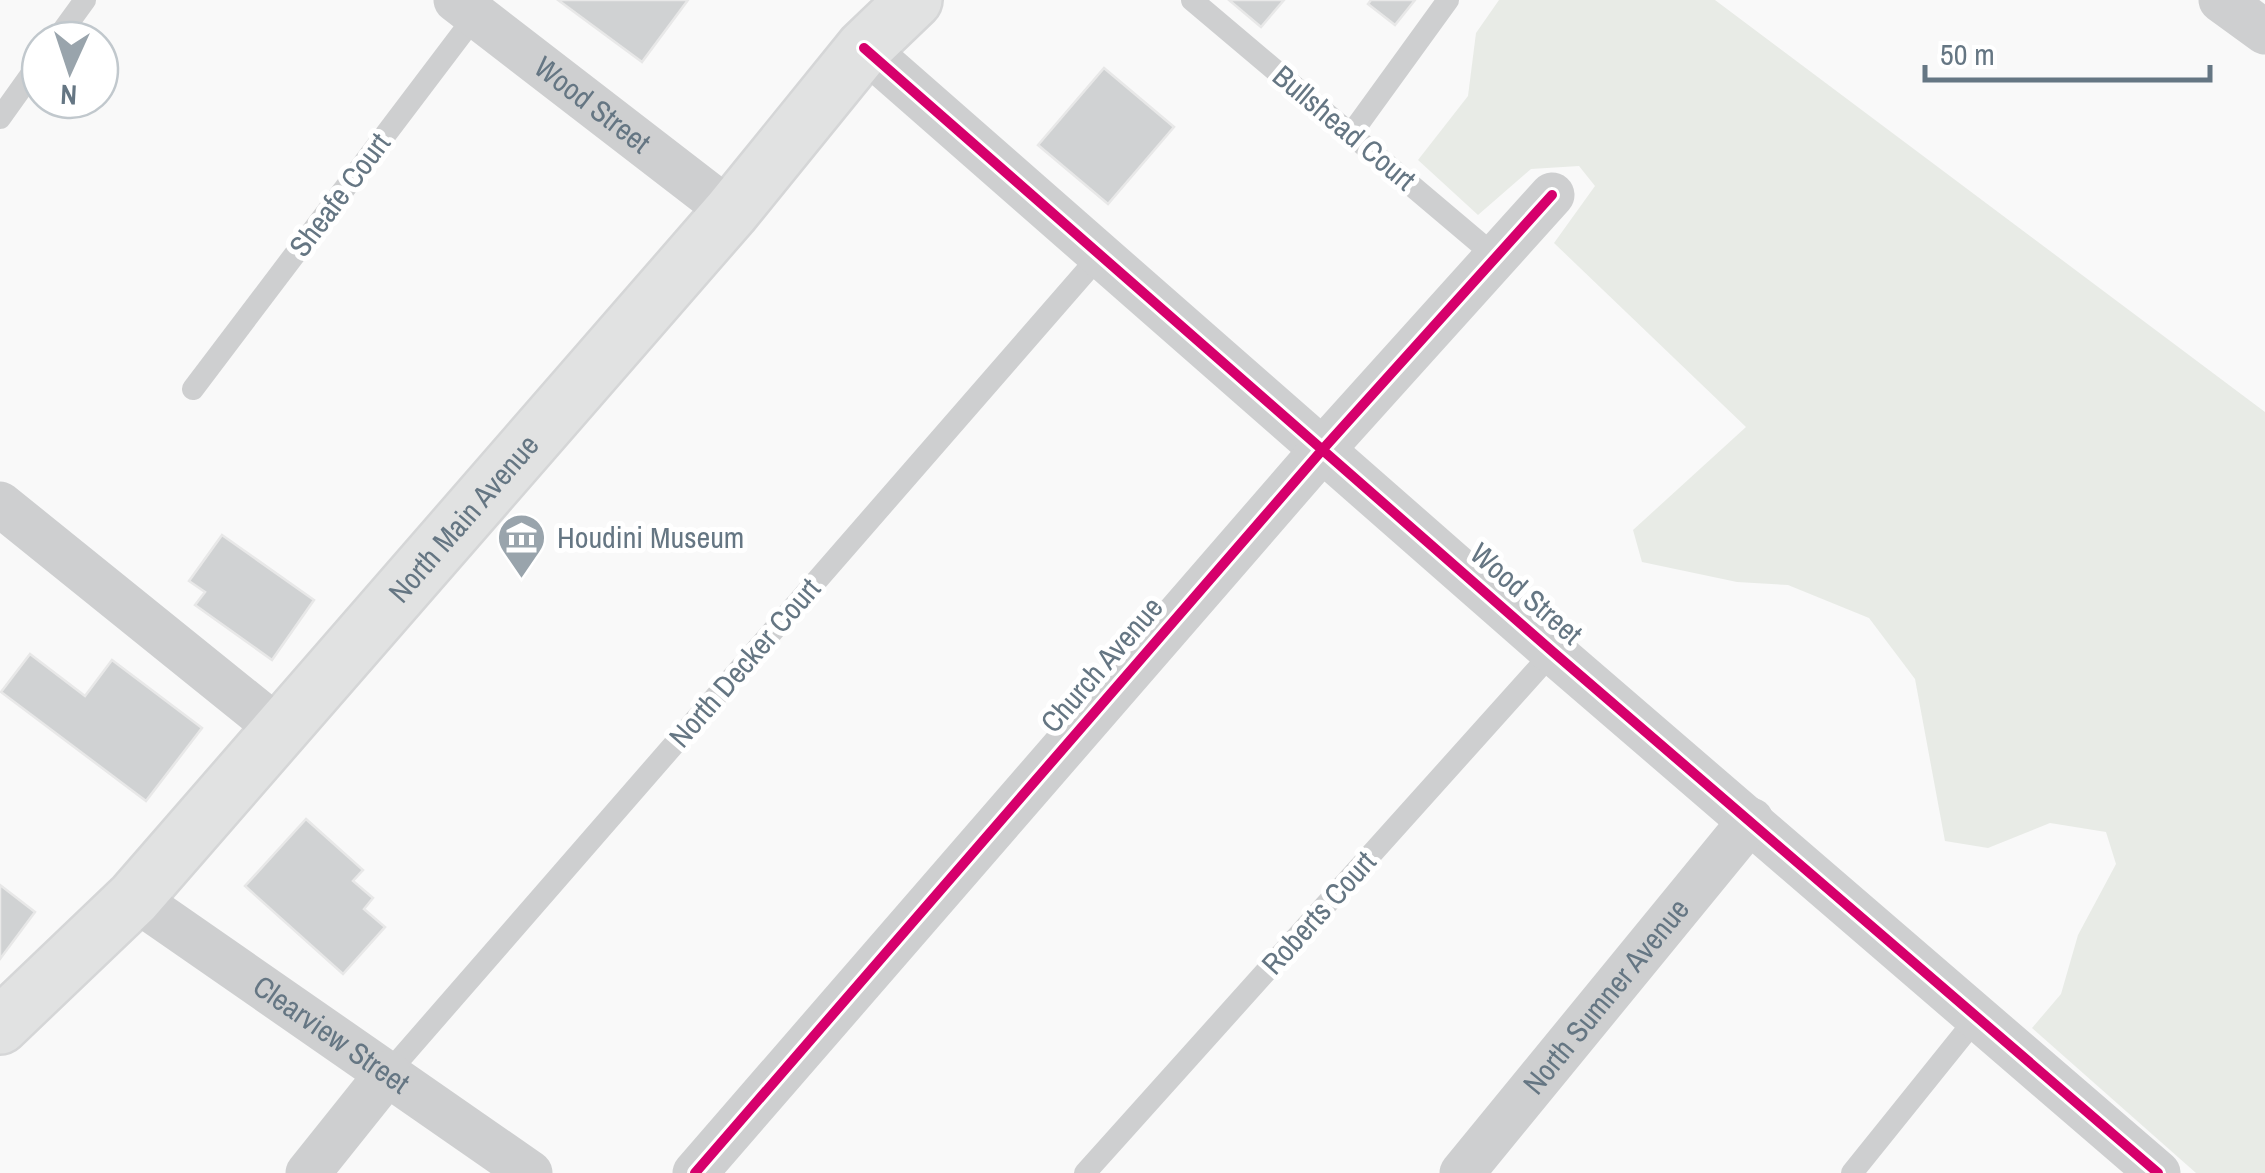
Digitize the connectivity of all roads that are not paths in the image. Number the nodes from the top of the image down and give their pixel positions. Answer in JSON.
{"nodes":[{"id":1,"x":914,"y":0,"type":"edge"},
{"id":2,"x":1192,"y":0,"type":"edge"},
{"id":3,"x":1448,"y":0,"type":"edge"},
{"id":4,"x":2220,"y":0,"type":"edge"},
{"id":5,"x":473,"y":5,"type":"edge"},
{"id":6,"x":2265,"y":32,"type":"edge"},
{"id":7,"x":864,"y":48,"type":"junction"},
{"id":8,"x":20,"y":90,"type":"edge"},
{"id":9,"x":0,"y":118,"type":"edge"},
{"id":10,"x":1351,"y":134,"type":"junction"},
{"id":11,"x":1552,"y":195,"type":"dead end"},
{"id":12,"x":731,"y":212,"type":"junction"},
{"id":13,"x":1102,"y":253,"type":"junction"},
{"id":14,"x":1496,"y":258,"type":"junction"},
{"id":15,"x":192,"y":389,"type":"dead end"},
{"id":16,"x":1323,"y":448,"type":"junction"},
{"id":17,"x":0,"y":504,"type":"edge"},
{"id":18,"x":1553,"y":652,"type":"junction"},
{"id":19,"x":280,"y":730,"type":"junction"},
{"id":20,"x":1751,"y":820,"type":"junction"},
{"id":21,"x":134,"y":898,"type":"junction"},
{"id":22,"x":1980,"y":1015,"type":"junction"},
{"id":23,"x":0,"y":1026,"type":"edge"},
{"id":24,"x":388,"y":1073,"type":"junction"},
{"id":25,"x":308,"y":1173,"type":"edge"},
{"id":26,"x":530,"y":1173,"type":"edge"},
{"id":27,"x":695,"y":1173,"type":"edge"},
{"id":28,"x":1085,"y":1173,"type":"edge"},
{"id":29,"x":1462,"y":1173,"type":"edge"},
{"id":30,"x":1852,"y":1173,"type":"edge"},
{"id":31,"x":2158,"y":1173,"type":"edge"}],
"edges":[{"from":1,"to":7,"type":"main road","name":"North Main Avenue"},
{"from":2,"to":10,"type":"lane","name":"Bullshead Court"},
{"from":3,"to":10,"type":"lane"},
{"from":4,"to":6,"type":"street"},
{"from":5,"to":12,"type":"street","name":"Wood Street"},
{"from":5,"to":15,"type":"lane","name":"Sheafe Court"},
{"from":7,"to":12,"type":"main road","name":"North Main Avenue"},
{"from":7,"to":13,"type":"street","name":"Wood Street"},
{"from":8,"to":9,"type":"lane"},
{"from":10,"to":14,"type":"lane","name":"Bullshead Court"},
{"from":11,"to":14,"type":"street","name":"Church Avenue"},
{"from":12,"to":19,"type":"main road","name":"North Main Avenue"},
{"from":13,"to":16,"type":"street","name":"Wood Street"},
{"from":13,"to":24,"type":"lane","name":"North Decker Court"},
{"from":14,"to":16,"type":"street","name":"Church Avenue"},
{"from":16,"to":18,"type":"street","name":"Wood Street"},
{"from":16,"to":27,"type":"street","name":"Church Avenue"},
{"from":17,"to":19,"type":"street"},
{"from":18,"to":20,"type":"street","name":"Wood Street"},
{"from":18,"to":28,"type":"lane","name":"Roberts Court"},
{"from":19,"to":21,"type":"main road","name":"North Main Avenue"},
{"from":20,"to":22,"type":"street","name":"Wood Street"},
{"from":20,"to":29,"type":"street","name":"North Sumner Avenue"},
{"from":21,"to":23,"type":"main road","name":"North Main Avenue"},
{"from":21,"to":24,"type":"street","name":"Clearview Street"},
{"from":22,"to":30,"type":"lane"},
{"from":22,"to":31,"type":"street","name":"Wood Street"},
{"from":24,"to":25,"type":"street"},
{"from":24,"to":26,"type":"street","name":"Clearview Street"}]}
